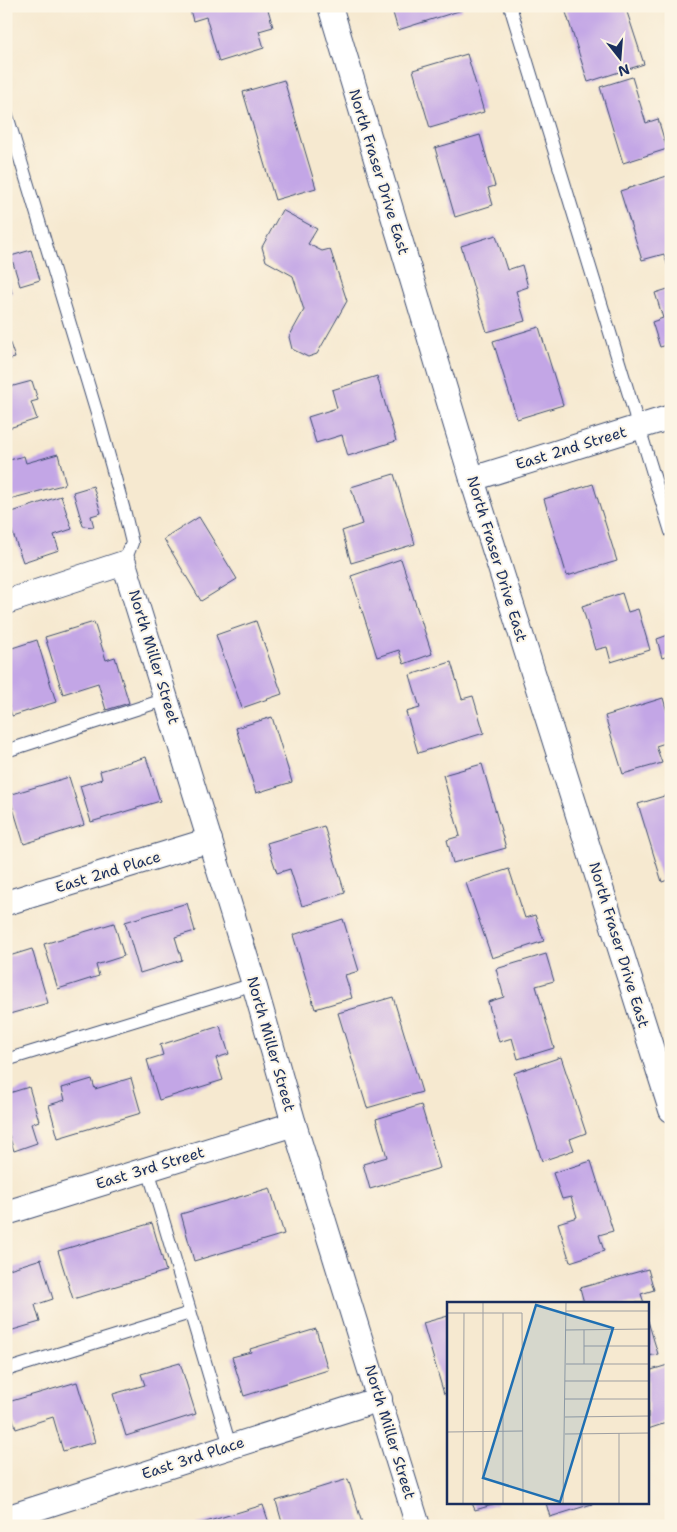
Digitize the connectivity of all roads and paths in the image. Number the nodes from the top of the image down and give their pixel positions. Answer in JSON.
{"nodes":[{"id":1,"x":330,"y":6,"type":"edge"},
{"id":2,"x":510,"y":6,"type":"edge"},
{"id":3,"x":6,"y":112,"type":"edge"},
{"id":4,"x":671,"y":416,"type":"edge"},
{"id":5,"x":639,"y":426,"type":"junction"},
{"id":6,"x":472,"y":479,"type":"junction"},
{"id":7,"x":671,"y":532,"type":"edge"},
{"id":8,"x":124,"y":563,"type":"junction"},
{"id":9,"x":6,"y":602,"type":"edge"},
{"id":10,"x":167,"y":699,"type":"junction"},
{"id":11,"x":6,"y":751,"type":"edge"},
{"id":12,"x":210,"y":840,"type":"junction"},
{"id":13,"x":6,"y":903,"type":"edge"},
{"id":14,"x":254,"y":984,"type":"junction"},
{"id":15,"x":6,"y":1060,"type":"edge"},
{"id":16,"x":671,"y":1110,"type":"edge"},
{"id":17,"x":294,"y":1124,"type":"junction"},
{"id":18,"x":148,"y":1169,"type":"junction"},
{"id":19,"x":6,"y":1213,"type":"edge"},
{"id":20,"x":190,"y":1313,"type":"junction"},
{"id":21,"x":6,"y":1370,"type":"edge"},
{"id":22,"x":380,"y":1399,"type":"junction"},
{"id":23,"x":230,"y":1446,"type":"junction"},
{"id":24,"x":6,"y":1518,"type":"edge"},
{"id":25,"x":418,"y":1526,"type":"edge"}],
"edges":[{"from":1,"to":6,"type":"street","name":"North Fraser Drive East"},
{"from":2,"to":5,"type":"lane"},
{"from":3,"to":8,"type":"lane"},
{"from":4,"to":5,"type":"street","name":"East 2nd Street"},
{"from":5,"to":6,"type":"street","name":"East 2nd Street"},
{"from":5,"to":7,"type":"lane"},
{"from":6,"to":16,"type":"street","name":"North Fraser Drive East"},
{"from":8,"to":9,"type":"street"},
{"from":8,"to":10,"type":"street","name":"North Miller Street"},
{"from":10,"to":11,"type":"lane"},
{"from":10,"to":12,"type":"street","name":"North Miller Street"},
{"from":12,"to":13,"type":"street","name":"East 2nd Place"},
{"from":12,"to":14,"type":"street","name":"North Miller Street"},
{"from":14,"to":15,"type":"lane"},
{"from":14,"to":17,"type":"street","name":"North Miller Street"},
{"from":17,"to":18,"type":"street","name":"East 3rd Street"},
{"from":17,"to":22,"type":"street","name":"North Miller Street"},
{"from":18,"to":19,"type":"street","name":"East 3rd Street"},
{"from":18,"to":20,"type":"lane"},
{"from":20,"to":21,"type":"lane"},
{"from":20,"to":23,"type":"lane"},
{"from":22,"to":23,"type":"street","name":"East 3rd Place"},
{"from":22,"to":25,"type":"street","name":"North Miller Street"},
{"from":23,"to":24,"type":"street","name":"East 3rd Place"}]}
